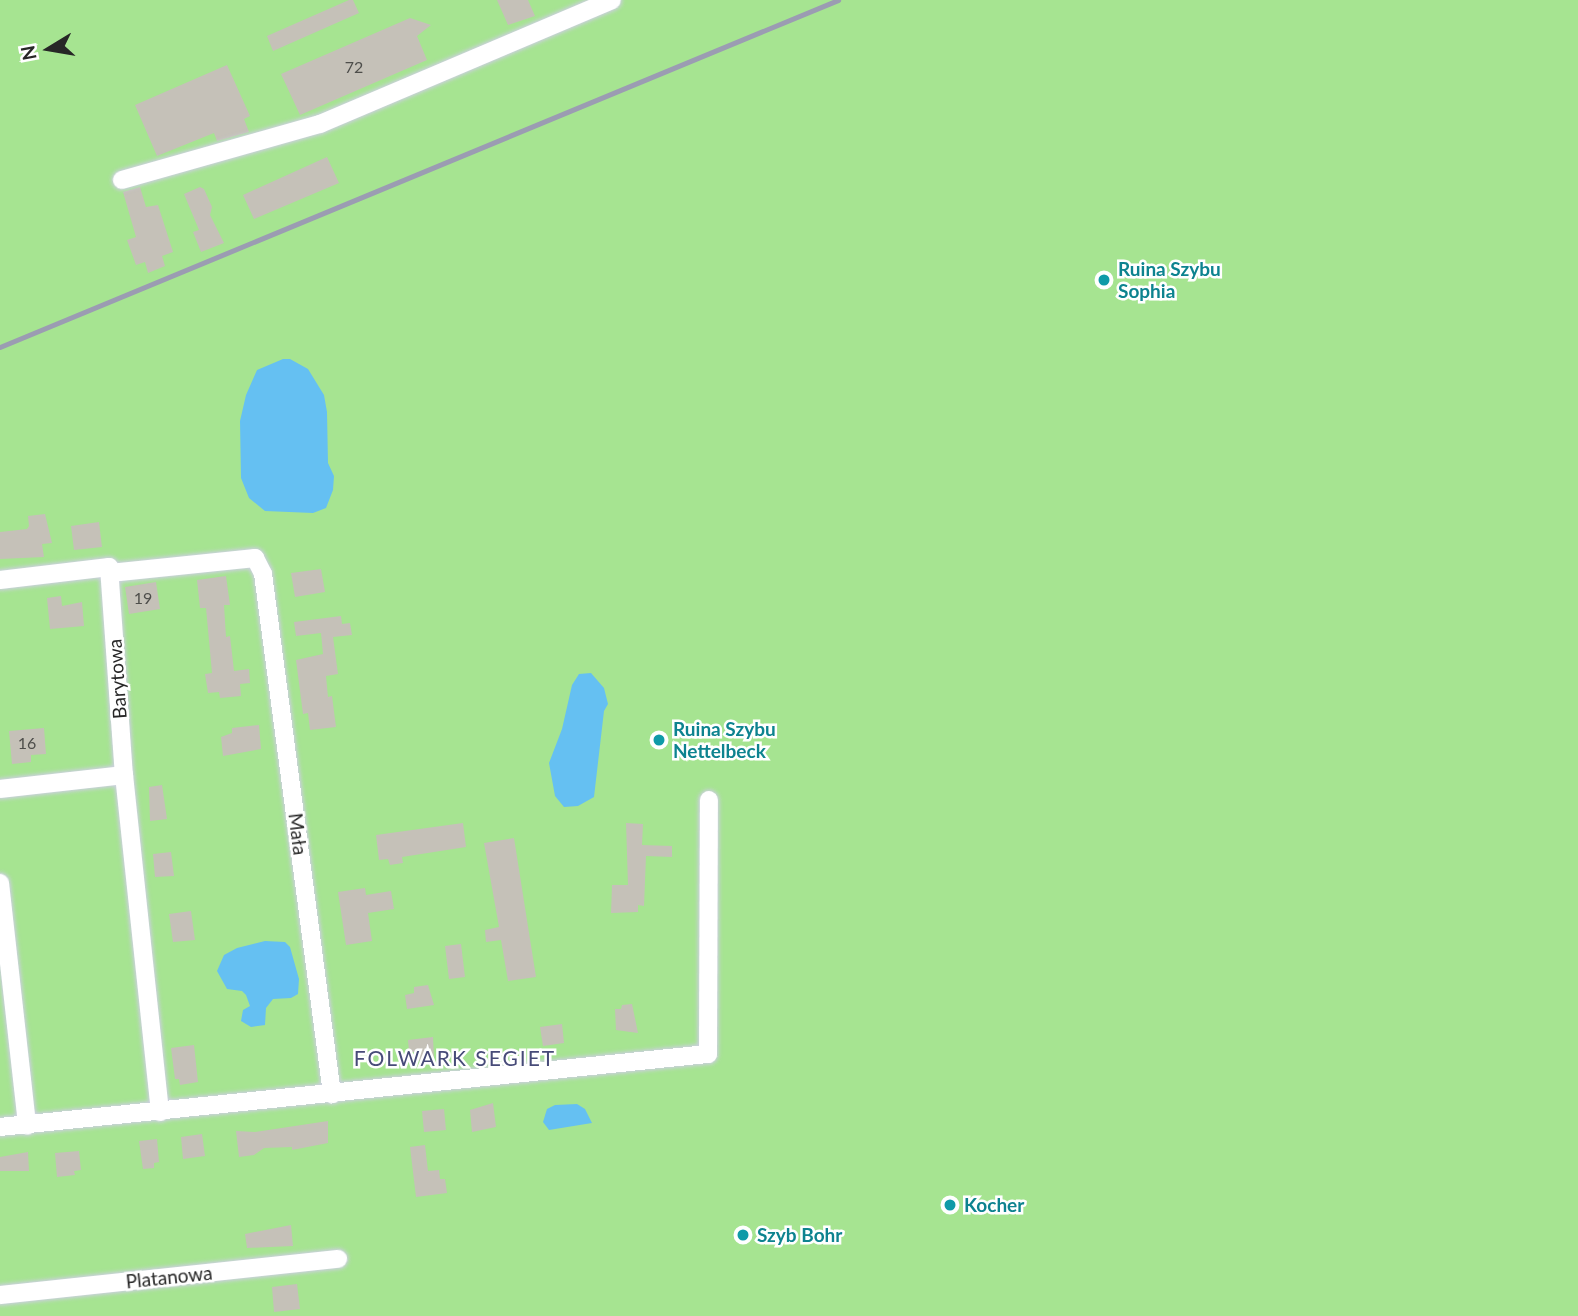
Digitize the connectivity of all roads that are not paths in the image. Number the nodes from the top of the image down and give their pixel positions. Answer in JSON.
{"nodes":[{"id":1,"x":612,"y":0,"type":"edge"},
{"id":2,"x":122,"y":180,"type":"dead end"},
{"id":3,"x":110,"y":573,"type":"junction"},
{"id":4,"x":0,"y":580,"type":"edge"},
{"id":5,"x":124,"y":775,"type":"junction"},
{"id":6,"x":0,"y":789,"type":"edge"},
{"id":7,"x":709,"y":800,"type":"dead end"},
{"id":8,"x":0,"y":883,"type":"edge"},
{"id":9,"x":332,"y":1094,"type":"junction"},
{"id":10,"x":160,"y":1112,"type":"junction"},
{"id":11,"x":27,"y":1125,"type":"junction"},
{"id":12,"x":0,"y":1127,"type":"edge"},
{"id":13,"x":338,"y":1259,"type":"dead end"},
{"id":14,"x":0,"y":1295,"type":"edge"}],
"edges":[{"from":1,"to":2,"type":"street"},
{"from":3,"to":4,"type":"street"},
{"from":3,"to":5,"type":"street","name":"Barytowa"},
{"from":3,"to":9,"type":"street","name":"Mała"},
{"from":5,"to":6,"type":"street"},
{"from":5,"to":10,"type":"street","name":"Barytowa"},
{"from":7,"to":9,"type":"street"},
{"from":8,"to":11,"type":"street"},
{"from":9,"to":10,"type":"street"},
{"from":10,"to":11,"type":"street"},
{"from":11,"to":12,"type":"street"},
{"from":13,"to":14,"type":"street","name":"Platanowa"}]}
